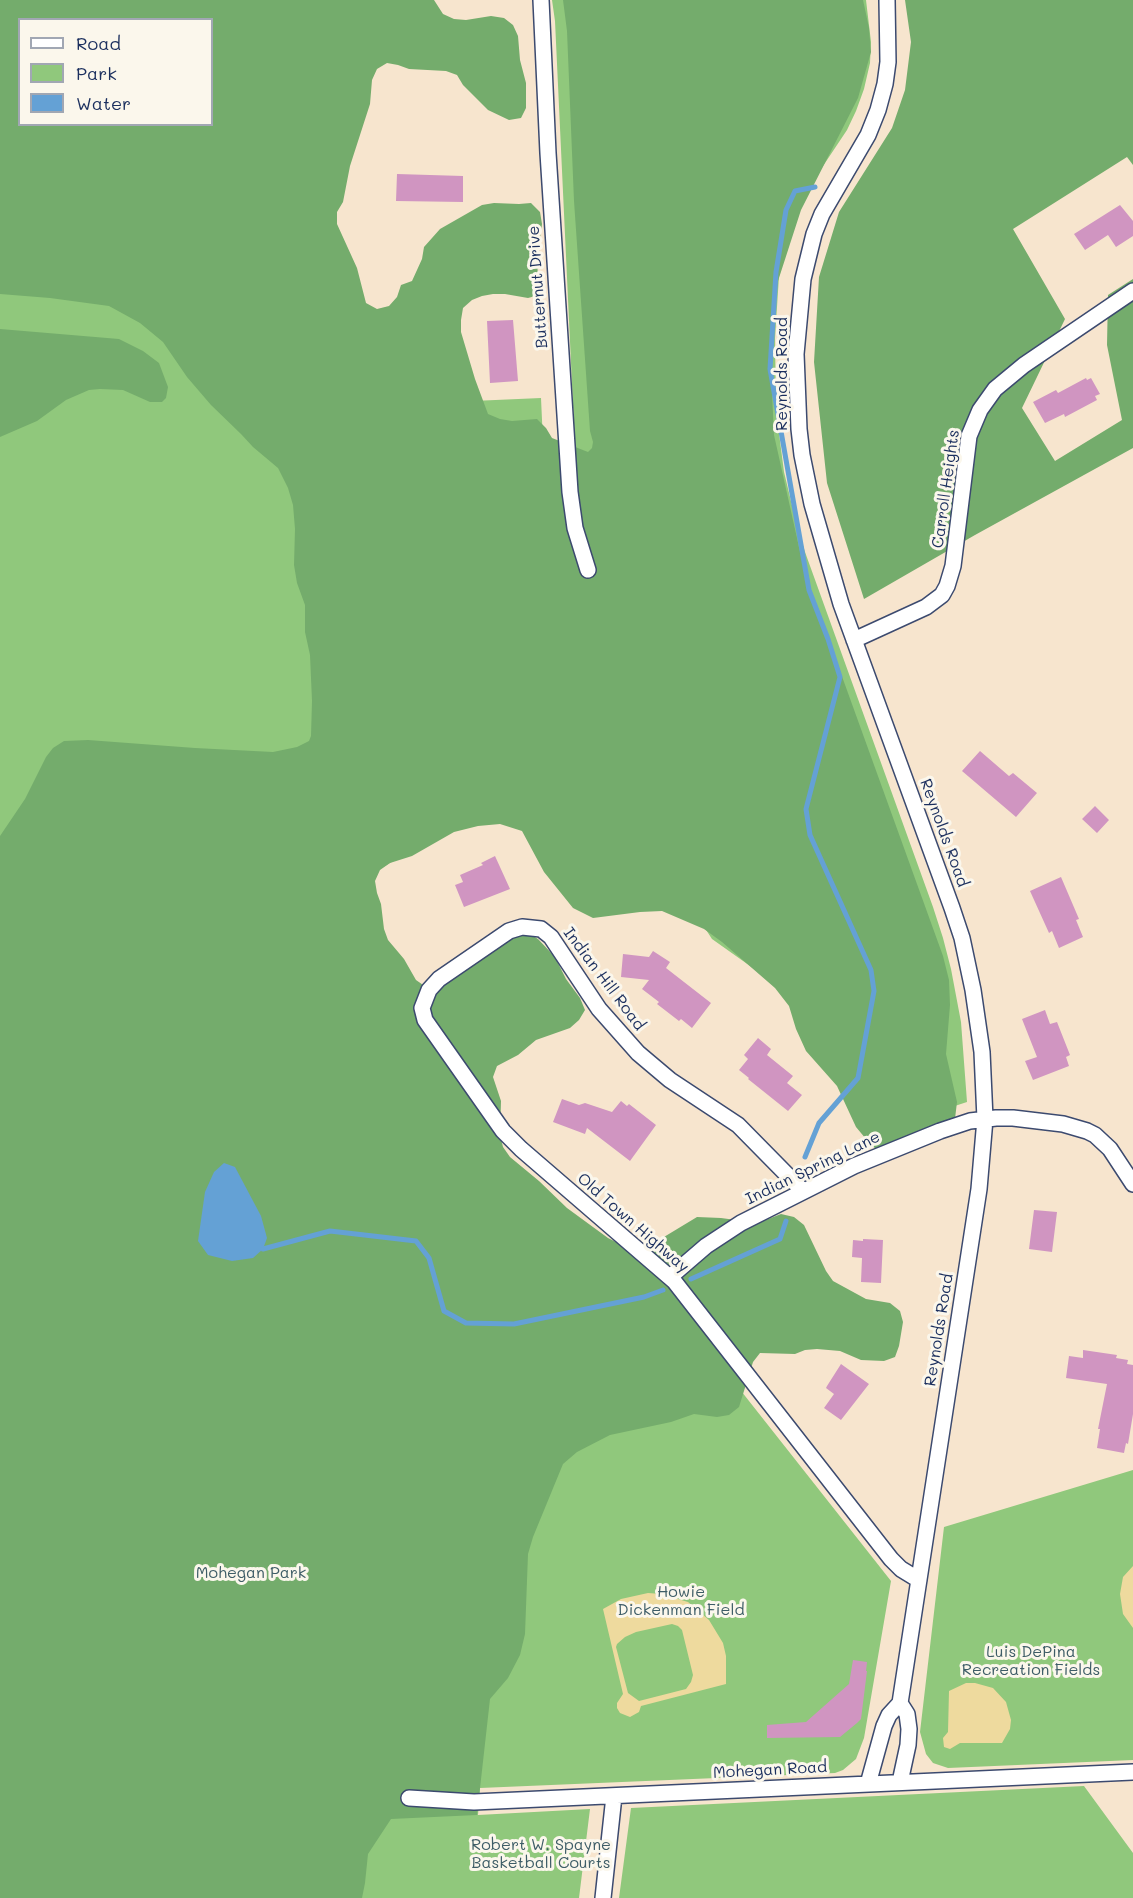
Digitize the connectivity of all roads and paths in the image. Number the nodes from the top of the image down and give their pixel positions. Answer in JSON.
{"nodes":[{"id":1,"x":541,"y":0,"type":"edge"},
{"id":2,"x":887,"y":0,"type":"edge"},
{"id":3,"x":1133,"y":291,"type":"edge"},
{"id":4,"x":588,"y":570,"type":"dead end"},
{"id":5,"x":854,"y":640,"type":"junction"},
{"id":6,"x":423,"y":1002,"type":"joint"},
{"id":7,"x":986,"y":1119,"type":"junction"},
{"id":8,"x":1133,"y":1184,"type":"edge"},
{"id":9,"x":803,"y":1191,"type":"junction"},
{"id":10,"x":670,"y":1277,"type":"junction"},
{"id":11,"x":919,"y":1580,"type":"junction"},
{"id":12,"x":900,"y":1703,"type":"junction"},
{"id":13,"x":1133,"y":1772,"type":"edge"},
{"id":14,"x":900,"y":1782,"type":"junction"},
{"id":15,"x":868,"y":1784,"type":"junction"},
{"id":16,"x":614,"y":1796,"type":"junction"},
{"id":17,"x":409,"y":1798,"type":"dead end"},
{"id":18,"x":603,"y":1898,"type":"edge"}],
"edges":[{"from":1,"to":4,"type":"street","name":"Butternut Drive"},
{"from":2,"to":5,"type":"street","name":"Reynolds Road"},
{"from":3,"to":5,"type":"street","name":"Carroll Heights"},
{"from":5,"to":7,"type":"street","name":"Reynolds Road"},
{"from":6,"to":9,"type":"street","name":"Indian Hill Road"},
{"from":6,"to":10,"type":"street","name":"Old Town Highway"},
{"from":7,"to":8,"type":"street","name":"Indian Spring Lane"},
{"from":7,"to":9,"type":"street","name":"Indian Spring Lane"},
{"from":7,"to":11,"type":"street","name":"Reynolds Road"},
{"from":9,"to":10,"type":"street","name":"Indian Spring Lane"},
{"from":10,"to":11,"type":"street","name":"Old Town Highway"},
{"from":11,"to":12,"type":"street","name":"Reynolds Road"},
{"from":12,"to":14,"type":"street","name":"Reynolds Road"},
{"from":12,"to":15,"type":"street","name":"Reynolds Road"},
{"from":13,"to":14,"type":"street","name":"Mohegan Road"},
{"from":14,"to":15,"type":"street","name":"Mohegan Road"},
{"from":15,"to":16,"type":"street","name":"Mohegan Road"},
{"from":16,"to":17,"type":"street","name":"Mohegan Road"},
{"from":16,"to":18,"type":"street"}]}
